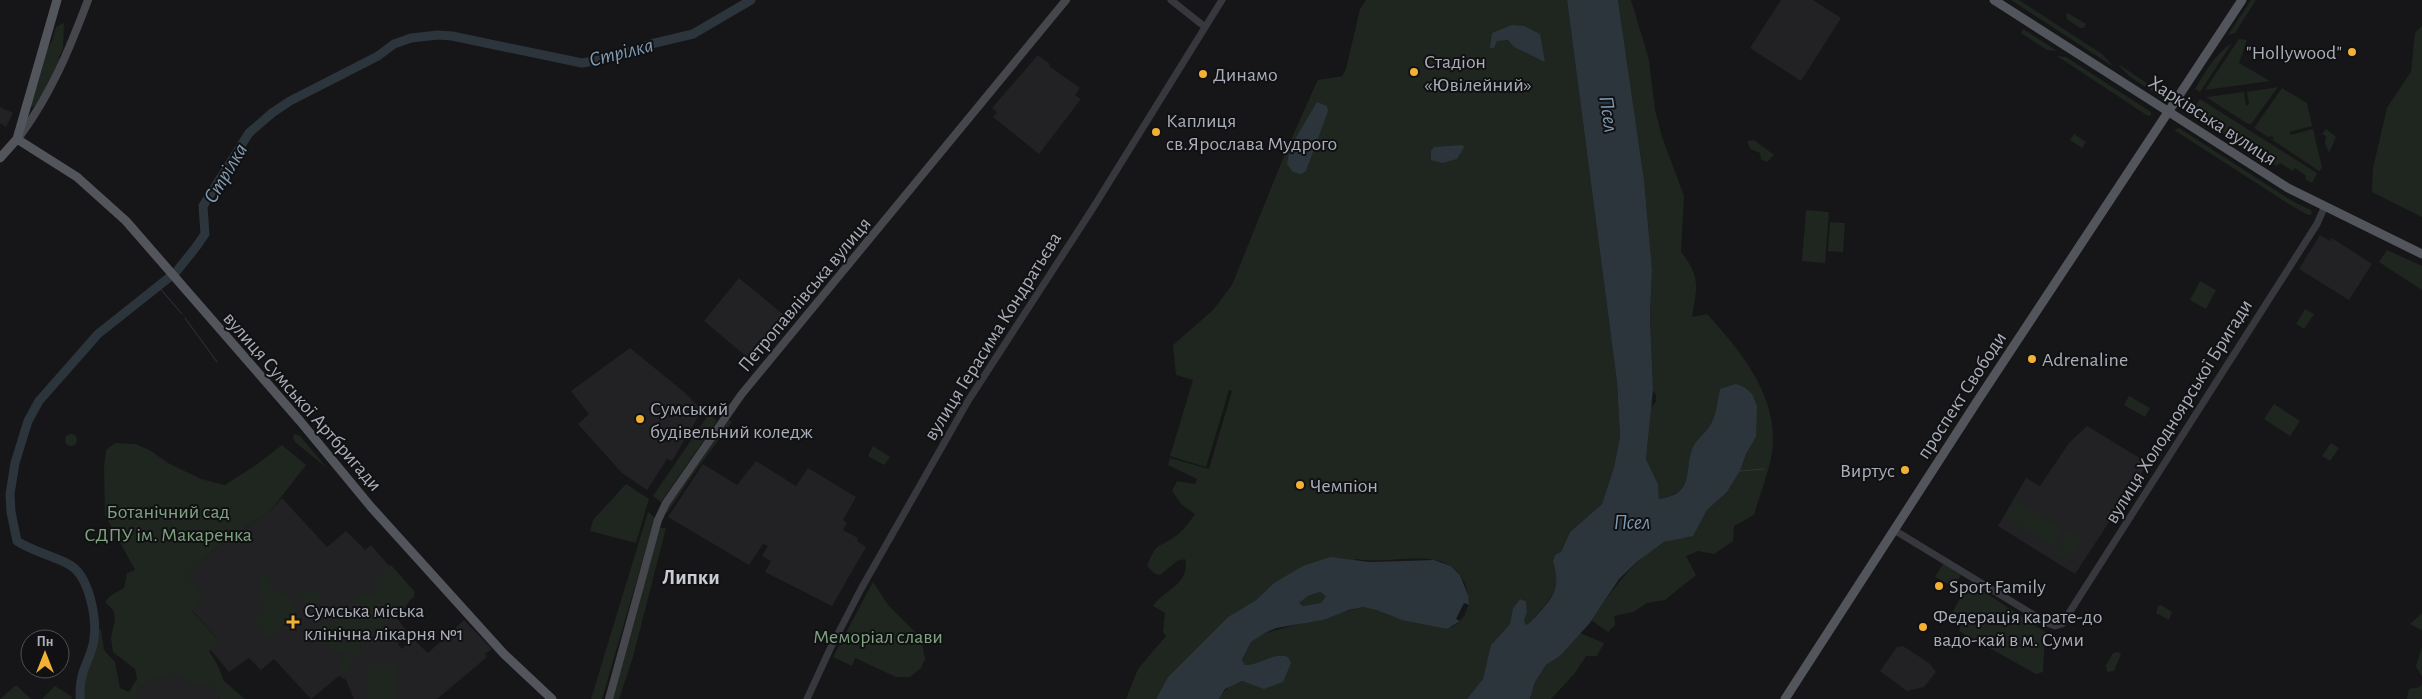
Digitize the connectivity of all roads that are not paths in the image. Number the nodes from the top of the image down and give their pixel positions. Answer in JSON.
{"nodes":[{"id":1,"x":57,"y":0,"type":"edge"},
{"id":2,"x":88,"y":0,"type":"edge"},
{"id":3,"x":1066,"y":0,"type":"edge"},
{"id":4,"x":1171,"y":0,"type":"edge"},
{"id":5,"x":1222,"y":0,"type":"edge"},
{"id":6,"x":1994,"y":0,"type":"edge"},
{"id":7,"x":2242,"y":0,"type":"edge"},
{"id":8,"x":1205,"y":27,"type":"junction"},
{"id":9,"x":25,"y":108,"type":"junction"},
{"id":10,"x":2168,"y":112,"type":"junction"},
{"id":11,"x":36,"y":114,"type":"junction"},
{"id":12,"x":17,"y":139,"type":"junction"},
{"id":13,"x":0,"y":158,"type":"edge"},
{"id":14,"x":2324,"y":208,"type":"junction"},
{"id":15,"x":2422,"y":254,"type":"edge"},
{"id":16,"x":1894,"y":530,"type":"junction"},
{"id":17,"x":552,"y":699,"type":"edge"},
{"id":18,"x":609,"y":699,"type":"edge"},
{"id":19,"x":807,"y":699,"type":"edge"},
{"id":20,"x":1785,"y":699,"type":"edge"}],
"edges":[{"from":1,"to":9,"type":"main road"},
{"from":2,"to":11,"type":"main road"},
{"from":3,"to":18,"type":"main road","name":"Петропавлівська вулиця"},
{"from":4,"to":8,"type":"street"},
{"from":5,"to":8,"type":"street","name":"вулиця Герасима Кондратьєва"},
{"from":6,"to":10,"type":"main road","name":"Харківська вулиця"},
{"from":7,"to":10,"type":"main road","name":"проспект Свободи"},
{"from":8,"to":19,"type":"street","name":"вулиця Герасима Кондратьєва"},
{"from":9,"to":11,"type":"main road"},
{"from":9,"to":12,"type":"main road"},
{"from":10,"to":14,"type":"main road","name":"Харківська вулиця"},
{"from":10,"to":16,"type":"main road","name":"проспект Свободи"},
{"from":11,"to":12,"type":"main road"},
{"from":12,"to":13,"type":"main road"},
{"from":12,"to":17,"type":"main road","name":"вулиця Сумської Артбригади"},
{"from":14,"to":15,"type":"main road","name":"Харківська вулиця"},
{"from":14,"to":16,"type":"street","name":"вулиця Холодноярської Бригади"},
{"from":16,"to":20,"type":"main road","name":"проспект Свободи"}]}
